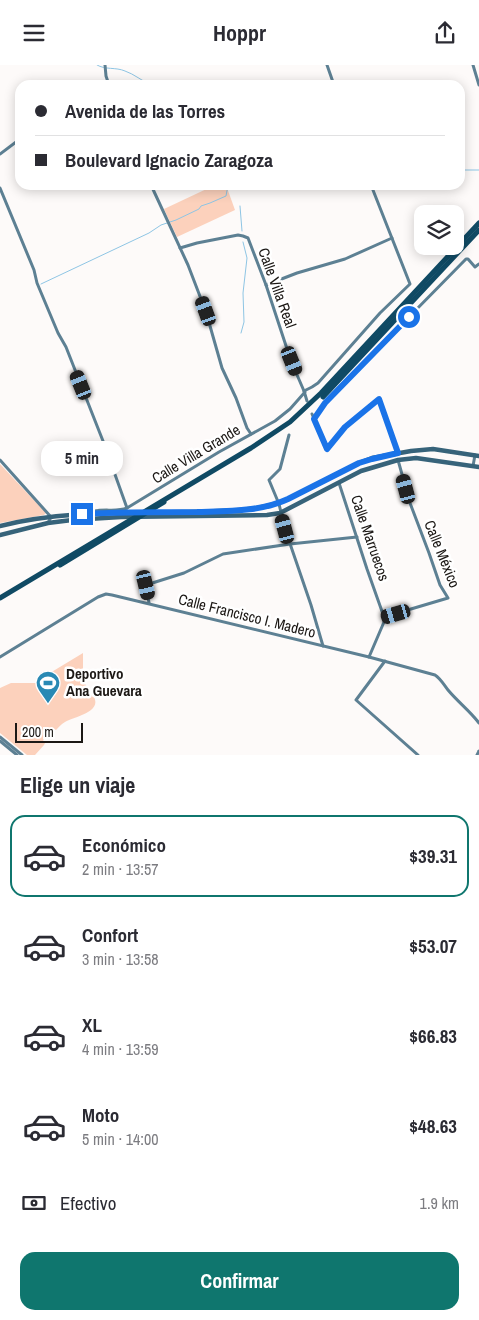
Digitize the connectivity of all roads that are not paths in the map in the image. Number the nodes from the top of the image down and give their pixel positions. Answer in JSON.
{"nodes":[{"id":1,"x":105,"y":65,"type":"edge"},
{"id":2,"x":327,"y":65,"type":"edge"},
{"id":3,"x":473,"y":65,"type":"edge"},
{"id":4,"x":108,"y":80,"type":"edge"},
{"id":5,"x":332,"y":80,"type":"edge"},
{"id":6,"x":479,"y":85,"type":"edge"},
{"id":7,"x":15,"y":143,"type":"edge"},
{"id":8,"x":0,"y":154,"type":"edge"},
{"id":9,"x":0,"y":188,"type":"edge"},
{"id":10,"x":153,"y":190,"type":"edge"},
{"id":11,"x":373,"y":190,"type":"edge"},
{"id":12,"x":479,"y":223,"type":"edge"},
{"id":13,"x":479,"y":230,"type":"edge"},
{"id":14,"x":392,"y":238,"type":"junction"},
{"id":15,"x":180,"y":249,"type":"junction"},
{"id":16,"x":479,"y":264,"type":"edge"},
{"id":17,"x":266,"y":285,"type":"junction"},
{"id":18,"x":304,"y":392,"type":"junction"},
{"id":19,"x":307,"y":401,"type":"dead end"},
{"id":20,"x":250,"y":434,"type":"junction"},
{"id":21,"x":289,"y":435,"type":"dead end"},
{"id":22,"x":398,"y":453,"type":"junction"},
{"id":23,"x":477,"y":456,"type":"edge"},
{"id":24,"x":0,"y":460,"type":"edge"},
{"id":25,"x":398,"y":460,"type":"junction"},
{"id":26,"x":473,"y":466,"type":"junction"},
{"id":27,"x":479,"y":467,"type":"edge"},
{"id":28,"x":339,"y":483,"type":"junction"},
{"id":29,"x":278,"y":504,"type":"junction"},
{"id":30,"x":127,"y":508,"type":"junction"},
{"id":31,"x":149,"y":509,"type":"junction"},
{"id":32,"x":88,"y":513,"type":"junction"},
{"id":33,"x":280,"y":513,"type":"junction"},
{"id":34,"x":51,"y":517,"type":"junction"},
{"id":35,"x":25,"y":521,"type":"junction"},
{"id":36,"x":48,"y":523,"type":"junction"},
{"id":37,"x":0,"y":526,"type":"edge"},
{"id":38,"x":27,"y":528,"type":"junction"},
{"id":39,"x":0,"y":535,"type":"edge"},
{"id":40,"x":357,"y":537,"type":"junction"},
{"id":41,"x":290,"y":544,"type":"junction"},
{"id":42,"x":0,"y":599,"type":"edge"},
{"id":43,"x":149,"y":603,"type":"junction"},
{"id":44,"x":384,"y":617,"type":"junction"},
{"id":45,"x":323,"y":645,"type":"junction"},
{"id":46,"x":0,"y":657,"type":"edge"},
{"id":47,"x":369,"y":657,"type":"junction"},
{"id":48,"x":385,"y":661,"type":"junction"},
{"id":49,"x":479,"y":723,"type":"edge"},
{"id":50,"x":0,"y":737,"type":"edge"},
{"id":51,"x":0,"y":741,"type":"edge"},
{"id":52,"x":479,"y":751,"type":"edge"},
{"id":53,"x":17,"y":755,"type":"edge"},
{"id":54,"x":22,"y":755,"type":"edge"},
{"id":55,"x":418,"y":755,"type":"edge"},
{"id":56,"x":477,"y":755,"type":"edge"}],
"edges":[{"from":1,"to":4,"type":"street"},
{"from":2,"to":5,"type":"street"},
{"from":3,"to":6,"type":"street"},
{"from":7,"to":8,"type":"street"},
{"from":9,"to":30,"type":"street"},
{"from":10,"to":15,"type":"street"},
{"from":11,"to":14,"type":"street"},
{"from":12,"to":31,"type":"highway"},
{"from":13,"to":31,"type":"highway"},
{"from":14,"to":17,"type":"street"},
{"from":14,"to":18,"type":"street","name":"Calle Villa Grande"},
{"from":15,"to":17,"type":"street","name":"Calle Villa Real"},
{"from":15,"to":20,"type":"street"},
{"from":16,"to":22,"type":"street"},
{"from":17,"to":18,"type":"street","name":"Calle Villa Real"},
{"from":18,"to":19,"type":"street","name":"Calle Villa Real"},
{"from":18,"to":20,"type":"street","name":"Calle Villa Grande"},
{"from":20,"to":30,"type":"street","name":"Calle Villa Grande"},
{"from":21,"to":29,"type":"street"},
{"from":22,"to":23,"type":"main road"},
{"from":22,"to":29,"type":"main road"},
{"from":23,"to":26,"type":"street"},
{"from":24,"to":34,"type":"street"},
{"from":25,"to":26,"type":"main road"},
{"from":25,"to":28,"type":"main road"},
{"from":25,"to":44,"type":"street","name":"Calle México"},
{"from":26,"to":27,"type":"main road"},
{"from":28,"to":33,"type":"main road"},
{"from":28,"to":40,"type":"street","name":"Calle Marruecos"},
{"from":29,"to":32,"type":"main road"},
{"from":29,"to":33,"type":"street"},
{"from":30,"to":32,"type":"street","name":"Calle Villa Grande"},
{"from":31,"to":42,"type":"highway"},
{"from":32,"to":34,"type":"main road"},
{"from":33,"to":36,"type":"main road"},
{"from":33,"to":41,"type":"street"},
{"from":34,"to":35,"type":"main road"},
{"from":34,"to":36,"type":"street"},
{"from":35,"to":37,"type":"main road"},
{"from":35,"to":38,"type":"street"},
{"from":36,"to":38,"type":"main road"},
{"from":38,"to":39,"type":"main road"},
{"from":40,"to":41,"type":"street"},
{"from":40,"to":44,"type":"street","name":"Calle Marruecos"},
{"from":41,"to":43,"type":"street"},
{"from":41,"to":45,"type":"street"},
{"from":43,"to":45,"type":"street","name":"Calle Francisco I. Madero"},
{"from":43,"to":46,"type":"street","name":"Calle Francisco I. Madero"},
{"from":44,"to":47,"type":"street"},
{"from":45,"to":47,"type":"street","name":"Calle Francisco I. Madero"},
{"from":47,"to":48,"type":"street","name":"Calle Francisco I. Madero"},
{"from":48,"to":49,"type":"street","name":"Calle Francisco I. Madero"},
{"from":48,"to":55,"type":"street"},
{"from":50,"to":54,"type":"street"},
{"from":51,"to":53,"type":"street"},
{"from":52,"to":56,"type":"street"}]}
